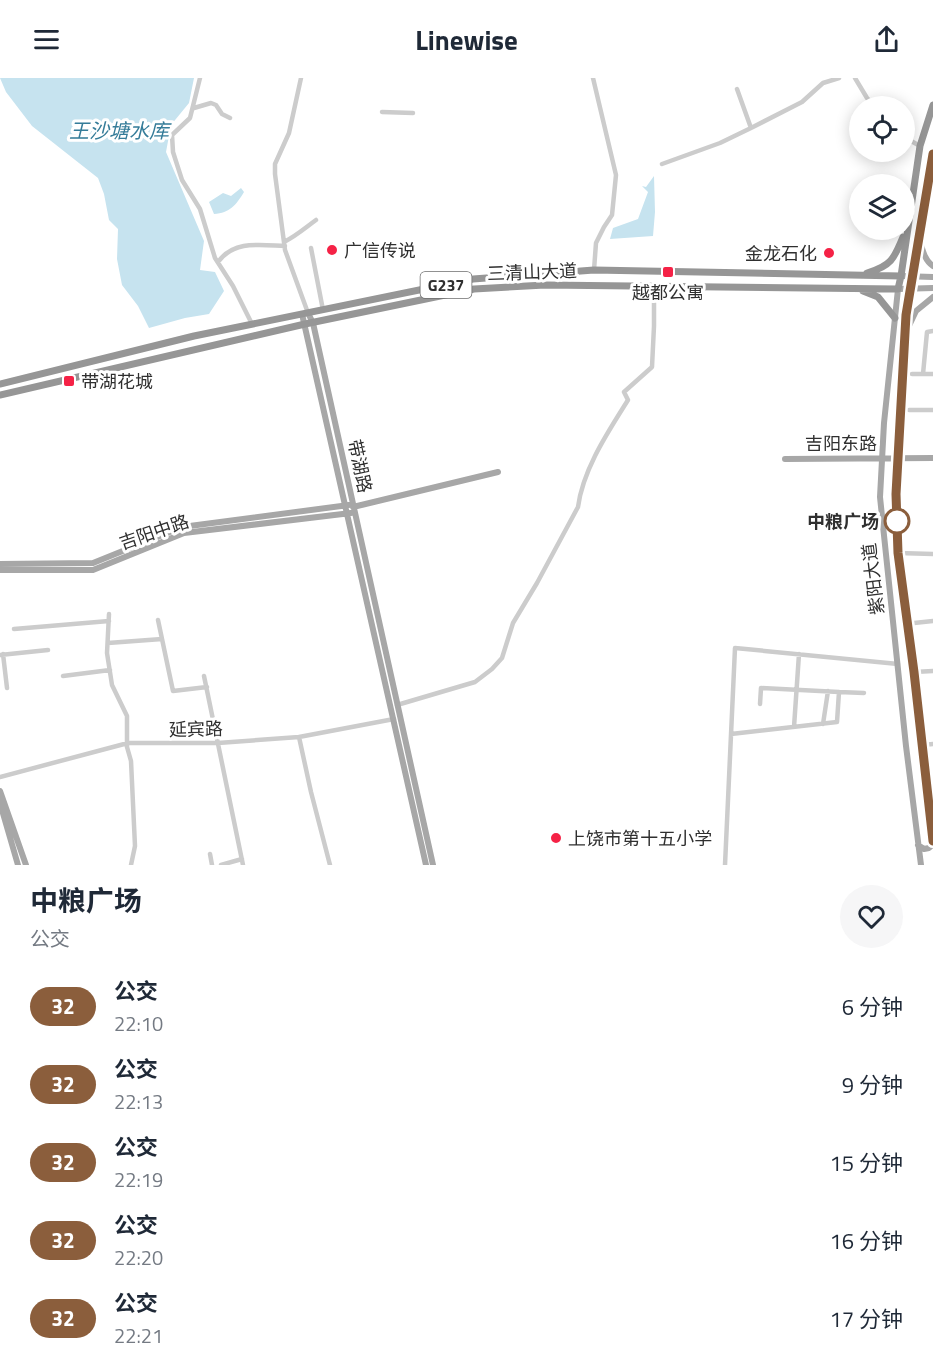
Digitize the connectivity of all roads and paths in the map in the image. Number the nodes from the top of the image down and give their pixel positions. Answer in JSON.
{"nodes":[{"id":1,"x":200,"y":78,"type":"edge"},
{"id":2,"x":302,"y":78,"type":"edge"},
{"id":3,"x":593,"y":78,"type":"edge"},
{"id":4,"x":839,"y":78,"type":"edge"},
{"id":5,"x":855,"y":78,"type":"edge"},
{"id":6,"x":737,"y":88,"type":"dead end"},
{"id":7,"x":866,"y":96,"type":"edge"},
{"id":8,"x":933,"y":105,"type":"edge"},
{"id":9,"x":194,"y":108,"type":"junction"},
{"id":10,"x":382,"y":112,"type":"dead end"},
{"id":11,"x":413,"y":113,"type":"dead end"},
{"id":12,"x":230,"y":118,"type":"dead end"},
{"id":13,"x":751,"y":128,"type":"junction"},
{"id":14,"x":915,"y":143,"type":"edge"},
{"id":15,"x":920,"y":146,"type":"junction"},
{"id":16,"x":933,"y":154,"type":"edge"},
{"id":17,"x":662,"y":165,"type":"dead end"},
{"id":18,"x":915,"y":176,"type":"edge"},
{"id":19,"x":316,"y":220,"type":"dead end"},
{"id":20,"x":915,"y":224,"type":"edge"},
{"id":21,"x":920,"y":227,"type":"junction"},
{"id":22,"x":900,"y":240,"type":"edge"},
{"id":23,"x":905,"y":240,"type":"edge"},
{"id":24,"x":284,"y":244,"type":"junction"},
{"id":25,"x":311,"y":248,"type":"dead end"},
{"id":26,"x":218,"y":262,"type":"junction"},
{"id":27,"x":933,"y":266,"type":"edge"},
{"id":28,"x":594,"y":270,"type":"junction"},
{"id":29,"x":860,"y":275,"type":"junction"},
{"id":30,"x":901,"y":276,"type":"junction"},
{"id":31,"x":913,"y":277,"type":"junction"},
{"id":32,"x":933,"y":277,"type":"edge"},
{"id":33,"x":654,"y":285,"type":"junction"},
{"id":34,"x":933,"y":288,"type":"edge"},
{"id":35,"x":858,"y":289,"type":"junction"},
{"id":36,"x":898,"y":289,"type":"junction"},
{"id":37,"x":910,"y":289,"type":"junction"},
{"id":38,"x":933,"y":297,"type":"edge"},
{"id":39,"x":323,"y":310,"type":"junction"},
{"id":40,"x":305,"y":314,"type":"junction"},
{"id":41,"x":906,"y":315,"type":"junction"},
{"id":42,"x":895,"y":316,"type":"junction"},
{"id":43,"x":313,"y":322,"type":"junction"},
{"id":44,"x":252,"y":324,"type":"junction"},
{"id":45,"x":305,"y":324,"type":"junction"},
{"id":46,"x":933,"y":332,"type":"edge"},
{"id":47,"x":904,"y":336,"type":"junction"},
{"id":48,"x":912,"y":374,"type":"dead end"},
{"id":49,"x":923,"y":374,"type":"junction"},
{"id":50,"x":933,"y":374,"type":"edge"},
{"id":51,"x":0,"y":384,"type":"edge"},
{"id":52,"x":0,"y":395,"type":"edge"},
{"id":53,"x":909,"y":410,"type":"dead end"},
{"id":54,"x":933,"y":410,"type":"edge"},
{"id":55,"x":881,"y":458,"type":"junction"},
{"id":56,"x":898,"y":458,"type":"junction"},
{"id":57,"x":933,"y":458,"type":"edge"},
{"id":58,"x":786,"y":459,"type":"dead end"},
{"id":59,"x":498,"y":472,"type":"dead end"},
{"id":60,"x":351,"y":508,"type":"junction"},
{"id":61,"x":898,"y":553,"type":"junction"},
{"id":62,"x":933,"y":554,"type":"edge"},
{"id":63,"x":0,"y":564,"type":"edge"},
{"id":64,"x":0,"y":570,"type":"edge"},
{"id":65,"x":109,"y":614,"type":"dead end"},
{"id":66,"x":158,"y":620,"type":"dead end"},
{"id":67,"x":109,"y":621,"type":"junction"},
{"id":68,"x":933,"y":621,"type":"edge"},
{"id":69,"x":914,"y":623,"type":"dead end"},
{"id":70,"x":14,"y":629,"type":"dead end"},
{"id":71,"x":162,"y":639,"type":"junction"},
{"id":72,"x":108,"y":643,"type":"junction"},
{"id":73,"x":48,"y":650,"type":"dead end"},
{"id":74,"x":799,"y":654,"type":"junction"},
{"id":75,"x":2,"y":655,"type":"edge"},
{"id":76,"x":898,"y":664,"type":"junction"},
{"id":77,"x":110,"y":670,"type":"junction"},
{"id":78,"x":933,"y":671,"type":"edge"},
{"id":79,"x":914,"y":672,"type":"junction"},
{"id":80,"x":63,"y":676,"type":"dead end"},
{"id":81,"x":204,"y":676,"type":"dead end"},
{"id":82,"x":207,"y":687,"type":"junction"},
{"id":83,"x":7,"y":688,"type":"dead end"},
{"id":84,"x":798,"y":690,"type":"junction"},
{"id":85,"x":828,"y":691,"type":"junction"},
{"id":86,"x":840,"y":692,"type":"junction"},
{"id":87,"x":864,"y":693,"type":"dead end"},
{"id":88,"x":760,"y":704,"type":"dead end"},
{"id":89,"x":397,"y":705,"type":"junction"},
{"id":90,"x":394,"y":719,"type":"junction"},
{"id":91,"x":823,"y":724,"type":"junction"},
{"id":92,"x":794,"y":728,"type":"junction"},
{"id":93,"x":731,"y":734,"type":"junction"},
{"id":94,"x":299,"y":737,"type":"junction"},
{"id":95,"x":128,"y":743,"type":"junction"},
{"id":96,"x":218,"y":743,"type":"junction"},
{"id":97,"x":933,"y":744,"type":"edge"},
{"id":98,"x":923,"y":745,"type":"junction"},
{"id":99,"x":0,"y":777,"type":"edge"},
{"id":100,"x":0,"y":790,"type":"edge"},
{"id":101,"x":0,"y":803,"type":"edge"},
{"id":102,"x":933,"y":835,"type":"edge"},
{"id":103,"x":933,"y":843,"type":"edge"},
{"id":104,"x":918,"y":845,"type":"junction"},
{"id":105,"x":210,"y":854,"type":"dead end"},
{"id":106,"x":242,"y":862,"type":"edge"},
{"id":107,"x":18,"y":865,"type":"edge"},
{"id":108,"x":26,"y":865,"type":"edge"},
{"id":109,"x":131,"y":865,"type":"edge"},
{"id":110,"x":212,"y":865,"type":"edge"},
{"id":111,"x":221,"y":865,"type":"edge"},
{"id":112,"x":330,"y":865,"type":"edge"},
{"id":113,"x":426,"y":865,"type":"edge"},
{"id":114,"x":433,"y":865,"type":"edge"},
{"id":115,"x":725,"y":865,"type":"edge"},
{"id":116,"x":921,"y":865,"type":"edge"}],
"edges":[{"from":1,"to":9,"type":"street"},
{"from":2,"to":24,"type":"street","name":"带湖路"},
{"from":3,"to":28,"type":"street"},
{"from":4,"to":13,"type":"street"},
{"from":5,"to":7,"type":"street"},
{"from":6,"to":13,"type":"street"},
{"from":8,"to":15,"type":"highway"},
{"from":9,"to":12,"type":"street"},
{"from":9,"to":26,"type":"street"},
{"from":10,"to":11,"type":"street"},
{"from":13,"to":17,"type":"street"},
{"from":14,"to":15,"type":"street"},
{"from":15,"to":18,"type":"highway"},
{"from":16,"to":21,"type":"highway"},
{"from":19,"to":24,"type":"street"},
{"from":20,"to":21,"type":"highway"},
{"from":21,"to":27,"type":"main road"},
{"from":21,"to":31,"type":"highway"},
{"from":22,"to":29,"type":"highway"},
{"from":23,"to":30,"type":"highway"},
{"from":24,"to":26,"type":"street"},
{"from":24,"to":40,"type":"street","name":"带湖路"},
{"from":25,"to":39,"type":"street"},
{"from":26,"to":44,"type":"street"},
{"from":28,"to":29,"type":"highway","name":"三清山大道","number":"G237"},
{"from":28,"to":39,"type":"highway","name":"三清山大道","number":"G237"},
{"from":29,"to":30,"type":"highway","name":"三清山大道","number":"G237"},
{"from":30,"to":31,"type":"main road","name":"三清山大道"},
{"from":30,"to":36,"type":"highway"},
{"from":31,"to":32,"type":"main road","name":"三清山大道"},
{"from":31,"to":37,"type":"highway"},
{"from":33,"to":35,"type":"highway","name":"三清山大道","number":"G237"},
{"from":33,"to":43,"type":"highway","name":"三清山大道","number":"G237"},
{"from":33,"to":89,"type":"street"},
{"from":34,"to":37,"type":"main road","name":"三清山大道"},
{"from":35,"to":36,"type":"highway","name":"三清山大道","number":"G237"},
{"from":35,"to":42,"type":"highway"},
{"from":36,"to":37,"type":"main road","name":"三清山大道"},
{"from":36,"to":42,"type":"main road","name":"紫阳大道"},
{"from":37,"to":41,"type":"main road","name":"紫阳大道"},
{"from":38,"to":47,"type":"main road"},
{"from":39,"to":40,"type":"highway","name":"三清山大道","number":"G237"},
{"from":40,"to":43,"type":"main road","name":"带湖路"},
{"from":40,"to":44,"type":"highway","name":"三清山大道","number":"G237"},
{"from":40,"to":45,"type":"main road","name":"带湖路"},
{"from":41,"to":42,"type":"main road"},
{"from":41,"to":47,"type":"main road","name":"紫阳大道"},
{"from":42,"to":55,"type":"main road","name":"紫阳大道"},
{"from":43,"to":45,"type":"highway","name":"三清山大道","number":"G237"},
{"from":43,"to":60,"type":"main road","name":"带湖路"},
{"from":44,"to":51,"type":"highway","name":"三清山大道","number":"G237"},
{"from":45,"to":52,"type":"highway","name":"三清山大道","number":"G237"},
{"from":45,"to":60,"type":"main road","name":"带湖路"},
{"from":46,"to":49,"type":"street"},
{"from":47,"to":56,"type":"main road","name":"紫阳大道"},
{"from":48,"to":49,"type":"street"},
{"from":49,"to":50,"type":"street"},
{"from":53,"to":54,"type":"street"},
{"from":55,"to":56,"type":"main road","name":"吉阳东路"},
{"from":55,"to":58,"type":"main road","name":"吉阳东路"},
{"from":55,"to":76,"type":"main road","name":"紫阳大道"},
{"from":56,"to":57,"type":"main road","name":"吉阳东路"},
{"from":56,"to":61,"type":"main road","name":"紫阳大道"},
{"from":59,"to":60,"type":"main road","name":"吉阳中路"},
{"from":60,"to":63,"type":"main road","name":"吉阳中路"},
{"from":60,"to":64,"type":"main road","name":"吉阳中路"},
{"from":60,"to":89,"type":"main road","name":"带湖路"},
{"from":60,"to":90,"type":"main road","name":"带湖路"},
{"from":61,"to":62,"type":"street"},
{"from":61,"to":79,"type":"main road","name":"紫阳大道"},
{"from":65,"to":67,"type":"street"},
{"from":66,"to":71,"type":"street"},
{"from":67,"to":70,"type":"street"},
{"from":67,"to":72,"type":"street"},
{"from":68,"to":69,"type":"street"},
{"from":71,"to":72,"type":"street"},
{"from":71,"to":82,"type":"street"},
{"from":72,"to":77,"type":"street"},
{"from":73,"to":75,"type":"street"},
{"from":74,"to":76,"type":"street"},
{"from":74,"to":84,"type":"street"},
{"from":74,"to":93,"type":"street"},
{"from":75,"to":83,"type":"street"},
{"from":76,"to":104,"type":"main road","name":"紫阳大道"},
{"from":77,"to":80,"type":"street"},
{"from":77,"to":95,"type":"street"},
{"from":78,"to":79,"type":"street"},
{"from":79,"to":98,"type":"main road","name":"紫阳大道"},
{"from":81,"to":82,"type":"street"},
{"from":82,"to":96,"type":"street"},
{"from":84,"to":85,"type":"street"},
{"from":84,"to":88,"type":"street"},
{"from":84,"to":92,"type":"street"},
{"from":85,"to":86,"type":"street"},
{"from":85,"to":91,"type":"street"},
{"from":86,"to":87,"type":"street"},
{"from":86,"to":91,"type":"street"},
{"from":89,"to":114,"type":"main road","name":"带湖路"},
{"from":90,"to":94,"type":"street","name":"延宾路"},
{"from":90,"to":113,"type":"main road","name":"带湖路"},
{"from":91,"to":92,"type":"street"},
{"from":92,"to":93,"type":"street"},
{"from":93,"to":115,"type":"street"},
{"from":94,"to":96,"type":"street","name":"延宾路"},
{"from":94,"to":112,"type":"street"},
{"from":95,"to":96,"type":"street","name":"延宾路"},
{"from":95,"to":99,"type":"street","name":"延宾路"},
{"from":95,"to":109,"type":"street"},
{"from":96,"to":106,"type":"street"},
{"from":97,"to":98,"type":"street"},
{"from":98,"to":102,"type":"main road","name":"紫阳大道"},
{"from":100,"to":108,"type":"main road"},
{"from":101,"to":107,"type":"main road"},
{"from":102,"to":103,"type":"main road","name":"紫阳大道"},
{"from":103,"to":104,"type":"main road"},
{"from":104,"to":116,"type":"main road","name":"紫阳大道"},
{"from":105,"to":110,"type":"street"},
{"from":106,"to":111,"type":"street"}]}
